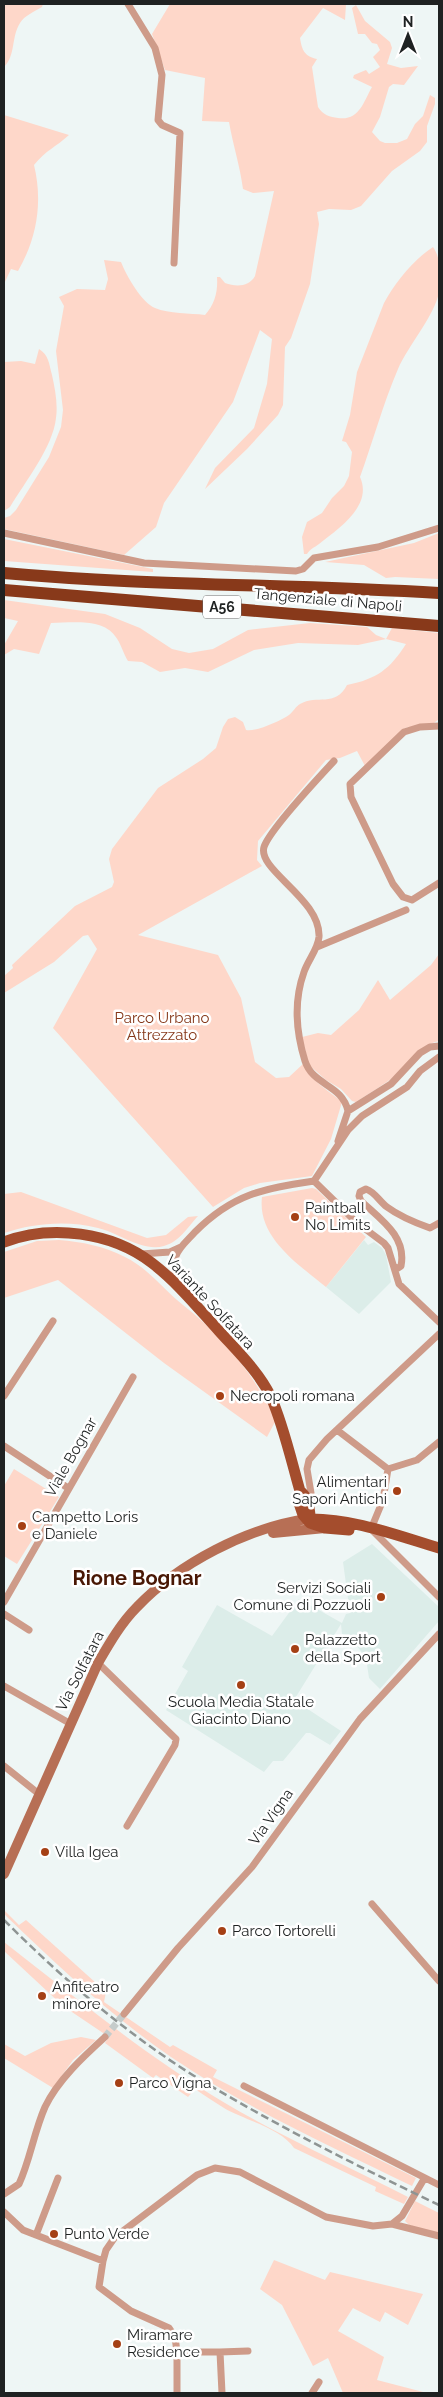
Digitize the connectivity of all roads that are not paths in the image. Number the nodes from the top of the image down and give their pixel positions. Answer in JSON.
{"nodes":[{"id":1,"x":128,"y":4,"type":"edge"},
{"id":2,"x":174,"y":263,"type":"dead end"},
{"id":3,"x":439,"y":528,"type":"edge"},
{"id":4,"x":4,"y":533,"type":"edge"},
{"id":5,"x":4,"y":573,"type":"edge"},
{"id":6,"x":4,"y":590,"type":"edge"},
{"id":7,"x":439,"y":593,"type":"edge"},
{"id":8,"x":439,"y":626,"type":"edge"},
{"id":9,"x":439,"y":726,"type":"edge"},
{"id":10,"x":334,"y":761,"type":"dead end"},
{"id":11,"x":439,"y":883,"type":"edge"},
{"id":12,"x":406,"y":910,"type":"dead end"},
{"id":13,"x":316,"y":948,"type":"junction"},
{"id":14,"x":439,"y":1046,"type":"edge"},
{"id":15,"x":439,"y":1058,"type":"edge"},
{"id":16,"x":348,"y":1111,"type":"junction"},
{"id":17,"x":336,"y":1149,"type":"junction"},
{"id":18,"x":314,"y":1181,"type":"junction"},
{"id":19,"x":439,"y":1223,"type":"edge"},
{"id":20,"x":4,"y":1242,"type":"edge"},
{"id":21,"x":138,"y":1254,"type":"junction"},
{"id":22,"x":173,"y":1254,"type":"junction"},
{"id":23,"x":159,"y":1269,"type":"junction"},
{"id":24,"x":395,"y":1270,"type":"junction"},
{"id":25,"x":175,"y":1284,"type":"junction"},
{"id":26,"x":53,"y":1321,"type":"dead end"},
{"id":27,"x":439,"y":1322,"type":"edge"},
{"id":28,"x":439,"y":1334,"type":"edge"},
{"id":29,"x":133,"y":1377,"type":"dead end"},
{"id":30,"x":4,"y":1396,"type":"edge"},
{"id":31,"x":337,"y":1430,"type":"junction"},
{"id":32,"x":439,"y":1442,"type":"edge"},
{"id":33,"x":4,"y":1446,"type":"edge"},
{"id":34,"x":388,"y":1470,"type":"junction"},
{"id":35,"x":68,"y":1488,"type":"junction"},
{"id":36,"x":303,"y":1500,"type":"junction"},
{"id":37,"x":307,"y":1520,"type":"junction"},
{"id":38,"x":339,"y":1521,"type":"junction"},
{"id":39,"x":285,"y":1527,"type":"junction"},
{"id":40,"x":325,"y":1528,"type":"junction"},
{"id":41,"x":371,"y":1529,"type":"junction"},
{"id":42,"x":439,"y":1548,"type":"edge"},
{"id":43,"x":439,"y":1597,"type":"edge"},
{"id":44,"x":4,"y":1602,"type":"edge"},
{"id":45,"x":4,"y":1614,"type":"edge"},
{"id":46,"x":29,"y":1630,"type":"dead end"},
{"id":47,"x":439,"y":1634,"type":"edge"},
{"id":48,"x":98,"y":1663,"type":"junction"},
{"id":49,"x":4,"y":1686,"type":"edge"},
{"id":50,"x":71,"y":1724,"type":"junction"},
{"id":51,"x":4,"y":1766,"type":"edge"},
{"id":52,"x":39,"y":1794,"type":"junction"},
{"id":53,"x":127,"y":1826,"type":"dead end"},
{"id":54,"x":4,"y":1874,"type":"edge"},
{"id":55,"x":372,"y":1904,"type":"dead end"},
{"id":56,"x":439,"y":1981,"type":"edge"},
{"id":57,"x":124,"y":2014,"type":"tunnel mouth"},
{"id":58,"x":106,"y":2037,"type":"tunnel mouth"},
{"id":59,"x":244,"y":2086,"type":"dead end"},
{"id":60,"x":58,"y":2178,"type":"dead end"},
{"id":61,"x":424,"y":2179,"type":"junction"},
{"id":62,"x":439,"y":2184,"type":"edge"},
{"id":63,"x":4,"y":2194,"type":"edge"},
{"id":64,"x":4,"y":2212,"type":"edge"},
{"id":65,"x":392,"y":2224,"type":"junction"},
{"id":66,"x":36,"y":2235,"type":"junction"},
{"id":67,"x":439,"y":2236,"type":"edge"},
{"id":68,"x":102,"y":2261,"type":"junction"},
{"id":69,"x":248,"y":2351,"type":"dead end"},
{"id":70,"x":177,"y":2352,"type":"junction"},
{"id":71,"x":220,"y":2352,"type":"junction"},
{"id":72,"x":319,"y":2382,"type":"dead end"},
{"id":73,"x":177,"y":2393,"type":"edge"},
{"id":74,"x":222,"y":2393,"type":"edge"},
{"id":75,"x":312,"y":2393,"type":"edge"}],
"edges":[{"from":1,"to":2,"type":"street"},
{"from":3,"to":4,"type":"street"},
{"from":5,"to":7,"type":"highway","name":"Tangenziale di Napoli","number":"A56"},
{"from":6,"to":8,"type":"highway","name":"Tangenziale di Napoli","number":"A56"},
{"from":9,"to":11,"type":"street"},
{"from":10,"to":13,"type":"street"},
{"from":12,"to":13,"type":"street"},
{"from":13,"to":16,"type":"street"},
{"from":14,"to":16,"type":"street"},
{"from":15,"to":17,"type":"street"},
{"from":16,"to":17,"type":"street"},
{"from":17,"to":18,"type":"street"},
{"from":18,"to":22,"type":"street"},
{"from":18,"to":24,"type":"street"},
{"from":19,"to":24,"type":"street"},
{"from":20,"to":21,"type":"main road","name":"Variante Solfatara"},
{"from":21,"to":22,"type":"street"},
{"from":21,"to":23,"type":"main road","name":"Variante Solfatara"},
{"from":22,"to":23,"type":"street"},
{"from":22,"to":25,"type":"street"},
{"from":23,"to":25,"type":"main road","name":"Variante Solfatara"},
{"from":24,"to":27,"type":"street"},
{"from":25,"to":36,"type":"main road","name":"Variante Solfatara"},
{"from":26,"to":30,"type":"street"},
{"from":28,"to":31,"type":"street"},
{"from":29,"to":35,"type":"street","name":"Viale Bognar"},
{"from":31,"to":34,"type":"street"},
{"from":31,"to":36,"type":"street"},
{"from":32,"to":34,"type":"street"},
{"from":33,"to":35,"type":"street"},
{"from":34,"to":41,"type":"street"},
{"from":35,"to":44,"type":"street","name":"Viale Bognar"},
{"from":36,"to":37,"type":"main road"},
{"from":36,"to":38,"type":"main road"},
{"from":36,"to":39,"type":"main road"},
{"from":37,"to":38,"type":"main road","name":"Via Solfatara"},
{"from":37,"to":39,"type":"main road","name":"Via Solfatara"},
{"from":37,"to":40,"type":"main road"},
{"from":38,"to":41,"type":"main road","name":"Via Solfatara"},
{"from":39,"to":40,"type":"main road","name":"Via Solfatara"},
{"from":39,"to":48,"type":"main road","name":"Via Solfatara"},
{"from":40,"to":41,"type":"main road","name":"Via Solfatara"},
{"from":41,"to":42,"type":"main road","name":"Via Solfatara"},
{"from":41,"to":43,"type":"street"},
{"from":45,"to":46,"type":"street"},
{"from":47,"to":57,"type":"street","name":"Via Vigna"},
{"from":48,"to":50,"type":"main road","name":"Via Solfatara"},
{"from":48,"to":53,"type":"street"},
{"from":49,"to":50,"type":"street"},
{"from":50,"to":52,"type":"main road","name":"Via Solfatara"},
{"from":51,"to":52,"type":"street"},
{"from":52,"to":54,"type":"main road","name":"Via Solfatara"},
{"from":55,"to":56,"type":"street"},
{"from":58,"to":63,"type":"street"},
{"from":59,"to":61,"type":"street"},
{"from":60,"to":66,"type":"street"},
{"from":61,"to":62,"type":"street"},
{"from":61,"to":65,"type":"street"},
{"from":64,"to":66,"type":"street"},
{"from":65,"to":67,"type":"street"},
{"from":65,"to":68,"type":"street"},
{"from":66,"to":68,"type":"street"},
{"from":68,"to":70,"type":"street"},
{"from":69,"to":71,"type":"street"},
{"from":70,"to":71,"type":"street"},
{"from":70,"to":73,"type":"street"},
{"from":71,"to":74,"type":"street"},
{"from":72,"to":75,"type":"street"}]}
